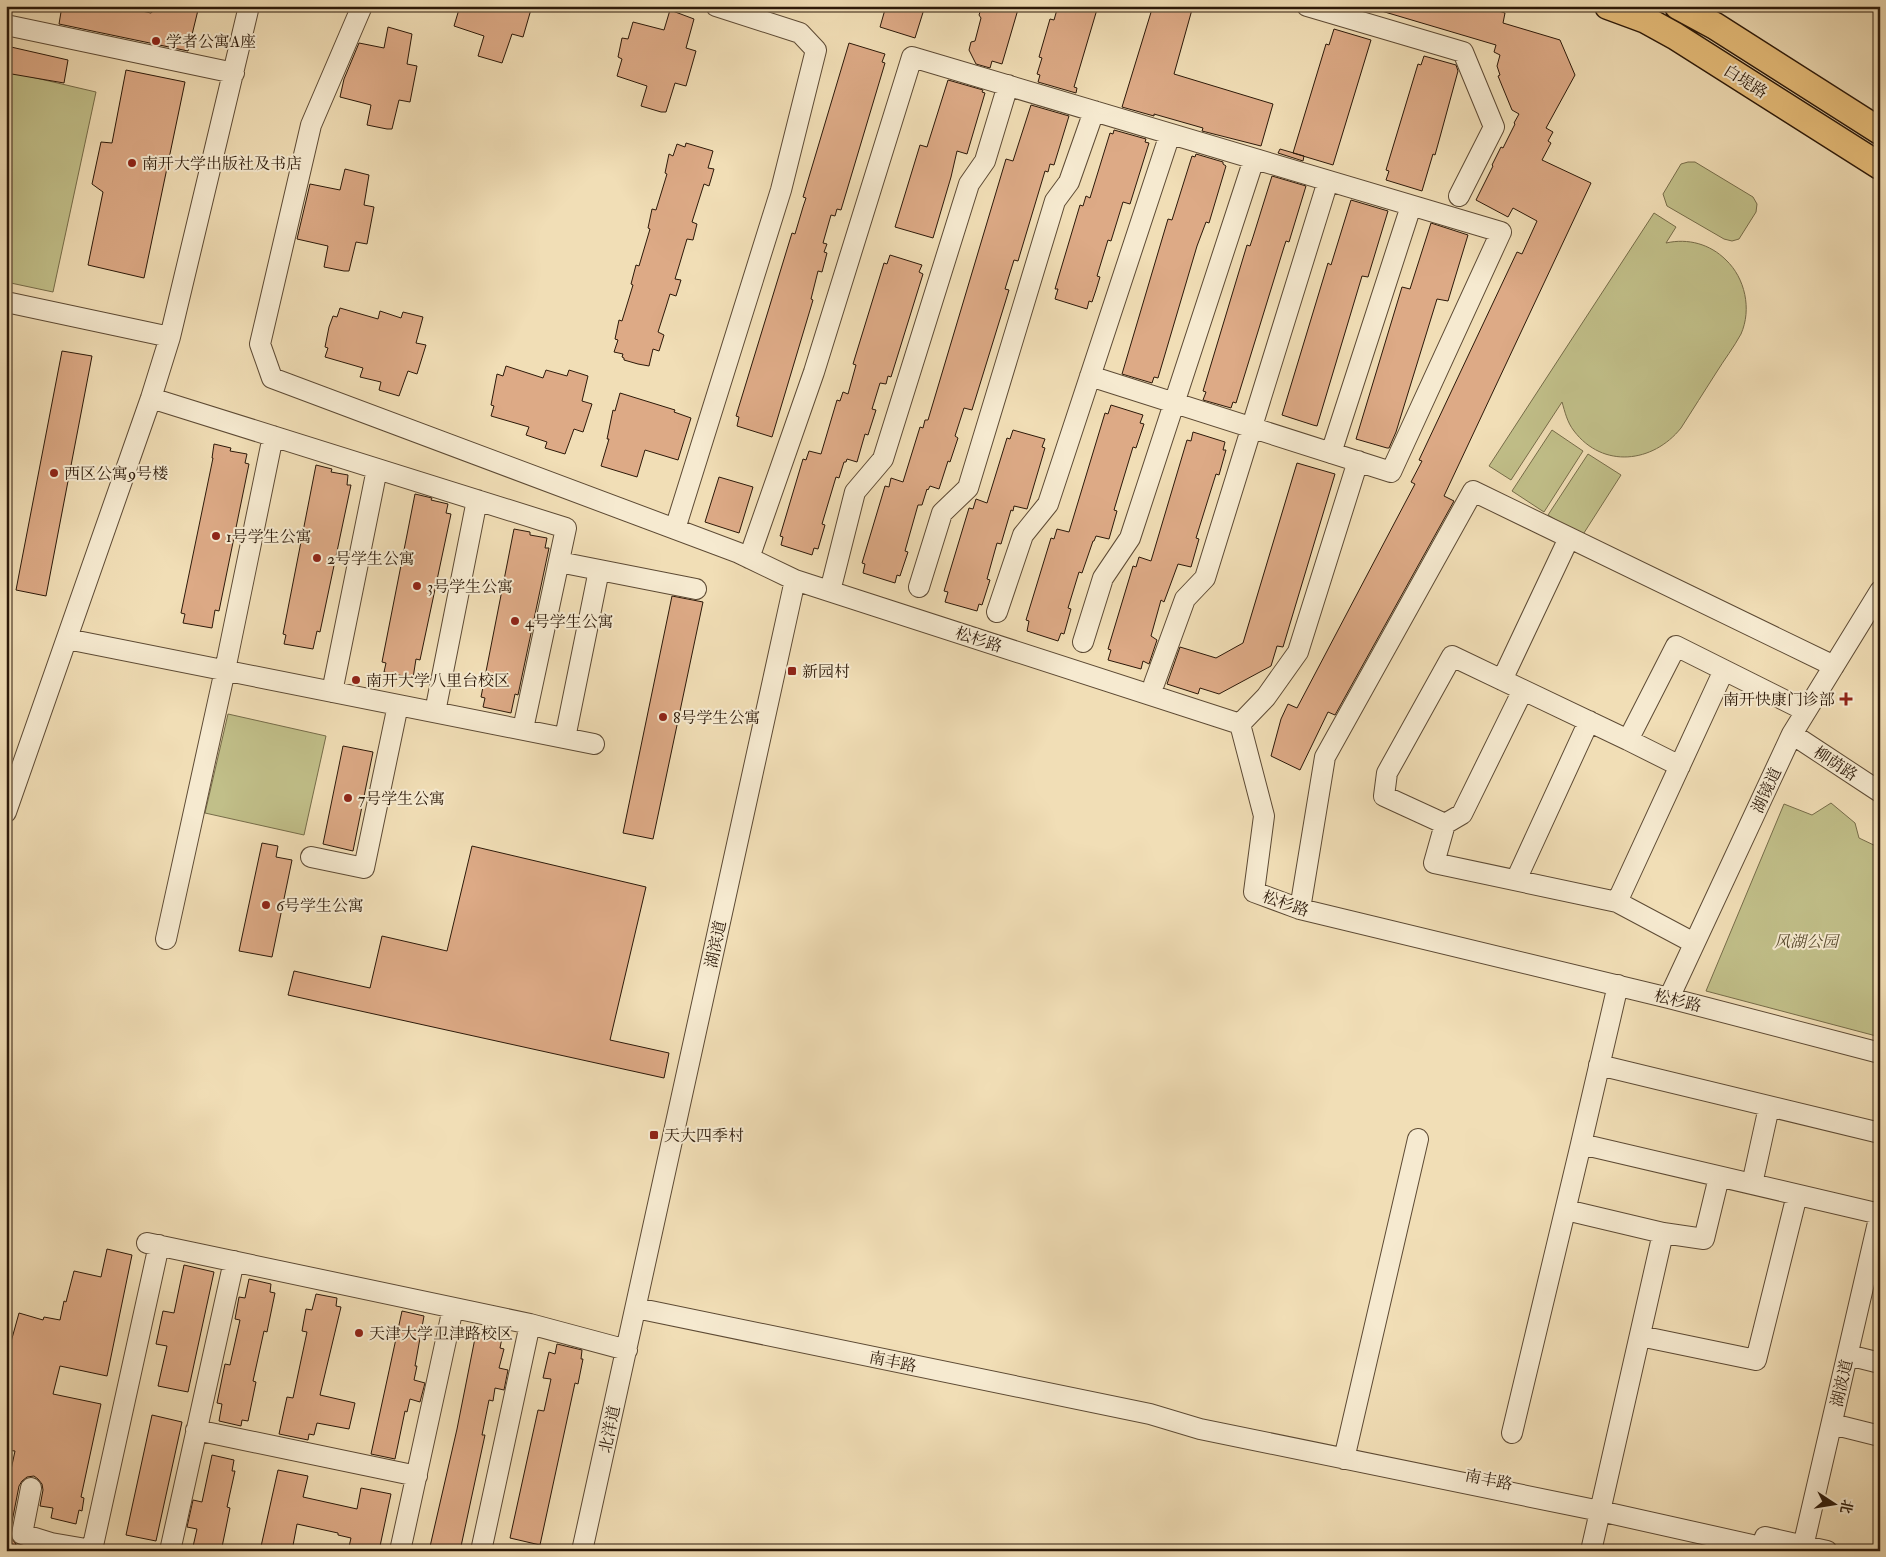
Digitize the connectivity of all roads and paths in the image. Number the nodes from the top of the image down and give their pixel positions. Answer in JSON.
{"nodes":[{"id":1,"x":249,"y":6,"type":"edge"},
{"id":2,"x":362,"y":6,"type":"edge"},
{"id":3,"x":716,"y":6,"type":"edge"},
{"id":4,"x":1307,"y":6,"type":"edge"},
{"id":5,"x":1608,"y":6,"type":"edge"},
{"id":6,"x":1678,"y":6,"type":"edge"},
{"id":7,"x":1656,"y":15,"type":"edge"},
{"id":8,"x":6,"y":25,"type":"edge"},
{"id":9,"x":234,"y":73,"type":"junction"},
{"id":10,"x":1008,"y":85,"type":"junction"},
{"id":11,"x":1094,"y":111,"type":"junction"},
{"id":12,"x":1880,"y":131,"type":"edge"},
{"id":13,"x":1170,"y":134,"type":"junction"},
{"id":14,"x":1254,"y":159,"type":"junction"},
{"id":15,"x":1880,"y":166,"type":"edge"},
{"id":16,"x":1328,"y":181,"type":"junction"},
{"id":17,"x":1459,"y":196,"type":"dead end"},
{"id":18,"x":1411,"y":206,"type":"junction"},
{"id":19,"x":6,"y":302,"type":"edge"},
{"id":20,"x":170,"y":337,"type":"junction"},
{"id":21,"x":1090,"y":376,"type":"junction"},
{"id":22,"x":151,"y":398,"type":"junction"},
{"id":23,"x":1174,"y":403,"type":"junction"},
{"id":24,"x":1252,"y":428,"type":"junction"},
{"id":25,"x":273,"y":436,"type":"junction"},
{"id":26,"x":1331,"y":453,"type":"junction"},
{"id":27,"x":1358,"y":461,"type":"junction"},
{"id":28,"x":377,"y":469,"type":"junction"},
{"id":29,"x":477,"y":500,"type":"junction"},
{"id":30,"x":675,"y":529,"type":"junction"},
{"id":31,"x":1569,"y":538,"type":"junction"},
{"id":32,"x":749,"y":558,"type":"junction"},
{"id":33,"x":559,"y":562,"type":"junction"},
{"id":34,"x":600,"y":570,"type":"junction"},
{"id":35,"x":795,"y":580,"type":"junction"},
{"id":36,"x":919,"y":588,"type":"dead end"},
{"id":37,"x":696,"y":589,"type":"dead end"},
{"id":38,"x":830,"y":591,"type":"junction"},
{"id":39,"x":1880,"y":591,"type":"edge"},
{"id":40,"x":997,"y":612,"type":"dead end"},
{"id":41,"x":68,"y":639,"type":"junction"},
{"id":42,"x":1083,"y":642,"type":"dead end"},
{"id":43,"x":1834,"y":666,"type":"junction"},
{"id":44,"x":225,"y":670,"type":"junction"},
{"id":45,"x":1724,"y":670,"type":"junction"},
{"id":46,"x":1502,"y":680,"type":"junction"},
{"id":47,"x":1154,"y":684,"type":"dead end"},
{"id":48,"x":1523,"y":690,"type":"junction"},
{"id":49,"x":332,"y":692,"type":"junction"},
{"id":50,"x":398,"y":705,"type":"junction"},
{"id":51,"x":1806,"y":711,"type":"junction"},
{"id":52,"x":435,"y":712,"type":"junction"},
{"id":53,"x":1589,"y":721,"type":"junction"},
{"id":54,"x":1240,"y":724,"type":"junction"},
{"id":55,"x":523,"y":730,"type":"junction"},
{"id":56,"x":1792,"y":734,"type":"junction"},
{"id":57,"x":565,"y":738,"type":"junction"},
{"id":58,"x":1628,"y":740,"type":"junction"},
{"id":59,"x":594,"y":744,"type":"dead end"},
{"id":60,"x":1680,"y":766,"type":"junction"},
{"id":61,"x":1880,"y":792,"type":"edge"},
{"id":62,"x":6,"y":812,"type":"edge"},
{"id":63,"x":1445,"y":824,"type":"junction"},
{"id":64,"x":311,"y":857,"type":"dead end"},
{"id":65,"x":1516,"y":880,"type":"junction"},
{"id":66,"x":1617,"y":902,"type":"junction"},
{"id":67,"x":1300,"y":909,"type":"junction"},
{"id":68,"x":166,"y":939,"type":"dead end"},
{"id":69,"x":1694,"y":943,"type":"junction"},
{"id":70,"x":1618,"y":986,"type":"junction"},
{"id":71,"x":1669,"y":998,"type":"junction"},
{"id":72,"x":1880,"y":1054,"type":"edge"},
{"id":73,"x":1600,"y":1065,"type":"junction"},
{"id":74,"x":1769,"y":1107,"type":"junction"},
{"id":75,"x":1880,"y":1134,"type":"edge"},
{"id":76,"x":1418,"y":1139,"type":"dead end"},
{"id":77,"x":1581,"y":1144,"type":"junction"},
{"id":78,"x":1719,"y":1177,"type":"junction"},
{"id":79,"x":1752,"y":1184,"type":"junction"},
{"id":80,"x":1797,"y":1195,"type":"junction"},
{"id":81,"x":1566,"y":1210,"type":"junction"},
{"id":82,"x":1880,"y":1214,"type":"edge"},
{"id":83,"x":1663,"y":1233,"type":"junction"},
{"id":84,"x":234,"y":1261,"type":"junction"},
{"id":85,"x":453,"y":1308,"type":"junction"},
{"id":86,"x":636,"y":1308,"type":"junction"},
{"id":87,"x":530,"y":1324,"type":"junction"},
{"id":88,"x":1640,"y":1336,"type":"junction"},
{"id":89,"x":626,"y":1350,"type":"junction"},
{"id":90,"x":1848,"y":1355,"type":"junction"},
{"id":91,"x":1880,"y":1362,"type":"edge"},
{"id":92,"x":1832,"y":1424,"type":"junction"},
{"id":93,"x":196,"y":1430,"type":"junction"},
{"id":94,"x":1512,"y":1433,"type":"dead end"},
{"id":95,"x":1880,"y":1436,"type":"edge"},
{"id":96,"x":1345,"y":1454,"type":"junction"},
{"id":97,"x":416,"y":1476,"type":"junction"},
{"id":98,"x":31,"y":1488,"type":"dead end"},
{"id":99,"x":1601,"y":1507,"type":"junction"},
{"id":100,"x":50,"y":1547,"type":"edge"},
{"id":101,"x":1802,"y":1548,"type":"edge"},
{"id":102,"x":94,"y":1550,"type":"edge"},
{"id":103,"x":170,"y":1551,"type":"edge"},
{"id":104,"x":400,"y":1551,"type":"edge"},
{"id":105,"x":481,"y":1551,"type":"edge"},
{"id":106,"x":582,"y":1551,"type":"edge"},
{"id":107,"x":1591,"y":1551,"type":"edge"},
{"id":108,"x":1779,"y":1551,"type":"edge"},
{"id":109,"x":1827,"y":1551,"type":"edge"}],
"edges":[{"from":1,"to":9,"type":"street"},
{"from":2,"to":30,"type":"street","name":"松杉路"},
{"from":3,"to":30,"type":"street"},
{"from":4,"to":17,"type":"street"},
{"from":5,"to":7,"type":"main road","name":"白堤路"},
{"from":6,"to":12,"type":"main road","name":"白堤路"},
{"from":7,"to":15,"type":"main road","name":"白堤路"},
{"from":8,"to":9,"type":"street"},
{"from":9,"to":20,"type":"street"},
{"from":10,"to":11,"type":"street"},
{"from":10,"to":32,"type":"street"},
{"from":10,"to":38,"type":"street"},
{"from":11,"to":13,"type":"street"},
{"from":11,"to":36,"type":"street"},
{"from":13,"to":14,"type":"street"},
{"from":13,"to":21,"type":"street"},
{"from":14,"to":16,"type":"street"},
{"from":14,"to":23,"type":"street"},
{"from":16,"to":18,"type":"street"},
{"from":16,"to":24,"type":"street"},
{"from":18,"to":26,"type":"street"},
{"from":18,"to":27,"type":"street"},
{"from":19,"to":20,"type":"street"},
{"from":20,"to":22,"type":"street"},
{"from":21,"to":23,"type":"street"},
{"from":21,"to":40,"type":"street"},
{"from":22,"to":25,"type":"street"},
{"from":22,"to":41,"type":"street"},
{"from":23,"to":24,"type":"street"},
{"from":23,"to":42,"type":"street"},
{"from":24,"to":26,"type":"street"},
{"from":24,"to":47,"type":"street"},
{"from":25,"to":28,"type":"street"},
{"from":25,"to":44,"type":"street"},
{"from":26,"to":27,"type":"street"},
{"from":27,"to":54,"type":"street"},
{"from":28,"to":29,"type":"street"},
{"from":28,"to":49,"type":"street"},
{"from":29,"to":33,"type":"street"},
{"from":29,"to":52,"type":"street"},
{"from":30,"to":32,"type":"street","name":"松杉路"},
{"from":31,"to":43,"type":"street"},
{"from":31,"to":46,"type":"street"},
{"from":31,"to":67,"type":"street"},
{"from":32,"to":35,"type":"street","name":"松杉路"},
{"from":33,"to":34,"type":"street"},
{"from":33,"to":55,"type":"street"},
{"from":34,"to":37,"type":"street"},
{"from":34,"to":57,"type":"street"},
{"from":35,"to":38,"type":"street","name":"松杉路"},
{"from":35,"to":86,"type":"street","name":"湖滨道"},
{"from":38,"to":54,"type":"street","name":"松杉路"},
{"from":39,"to":43,"type":"street","name":"湖镜道"},
{"from":41,"to":44,"type":"street"},
{"from":41,"to":62,"type":"street"},
{"from":43,"to":51,"type":"street","name":"湖镜道"},
{"from":44,"to":49,"type":"street"},
{"from":44,"to":68,"type":"street"},
{"from":45,"to":51,"type":"street"},
{"from":45,"to":58,"type":"street"},
{"from":45,"to":60,"type":"street"},
{"from":46,"to":48,"type":"street"},
{"from":46,"to":63,"type":"street"},
{"from":48,"to":53,"type":"street"},
{"from":48,"to":63,"type":"street"},
{"from":49,"to":50,"type":"street"},
{"from":50,"to":52,"type":"street"},
{"from":50,"to":64,"type":"street"},
{"from":51,"to":56,"type":"street","name":"湖镜道"},
{"from":52,"to":55,"type":"street"},
{"from":53,"to":58,"type":"street"},
{"from":53,"to":65,"type":"street"},
{"from":54,"to":67,"type":"street","name":"松杉路"},
{"from":55,"to":57,"type":"street"},
{"from":56,"to":61,"type":"street","name":"柳荫路"},
{"from":56,"to":69,"type":"street","name":"湖镜道"},
{"from":57,"to":59,"type":"street"},
{"from":58,"to":60,"type":"street"},
{"from":60,"to":66,"type":"street"},
{"from":63,"to":65,"type":"street"},
{"from":65,"to":66,"type":"street"},
{"from":66,"to":69,"type":"street"},
{"from":67,"to":70,"type":"street","name":"松杉路"},
{"from":69,"to":71,"type":"street","name":"湖镜道"},
{"from":70,"to":71,"type":"street","name":"松杉路"},
{"from":70,"to":73,"type":"street"},
{"from":71,"to":72,"type":"street","name":"松杉路"},
{"from":73,"to":74,"type":"street"},
{"from":73,"to":77,"type":"street"},
{"from":74,"to":75,"type":"street"},
{"from":74,"to":79,"type":"street"},
{"from":76,"to":96,"type":"street"},
{"from":77,"to":78,"type":"street"},
{"from":77,"to":81,"type":"street"},
{"from":78,"to":79,"type":"street"},
{"from":78,"to":83,"type":"street"},
{"from":79,"to":80,"type":"street"},
{"from":80,"to":82,"type":"street"},
{"from":80,"to":88,"type":"street"},
{"from":81,"to":83,"type":"street"},
{"from":81,"to":94,"type":"street"},
{"from":82,"to":90,"type":"street","name":"湖波道"},
{"from":83,"to":88,"type":"street"},
{"from":84,"to":85,"type":"street"},
{"from":84,"to":93,"type":"street"},
{"from":84,"to":102,"type":"street"},
{"from":85,"to":87,"type":"street"},
{"from":85,"to":97,"type":"street"},
{"from":86,"to":89,"type":"street","name":"北洋道"},
{"from":86,"to":96,"type":"street","name":"南丰路"},
{"from":87,"to":89,"type":"street"},
{"from":87,"to":105,"type":"street"},
{"from":88,"to":99,"type":"street"},
{"from":89,"to":106,"type":"street","name":"北洋道"},
{"from":90,"to":91,"type":"street"},
{"from":90,"to":92,"type":"street","name":"湖波道"},
{"from":92,"to":95,"type":"street"},
{"from":92,"to":101,"type":"street","name":"湖波道"},
{"from":93,"to":97,"type":"street"},
{"from":93,"to":103,"type":"street"},
{"from":96,"to":99,"type":"street","name":"南丰路"},
{"from":97,"to":104,"type":"street"},
{"from":98,"to":100,"type":"street"},
{"from":99,"to":101,"type":"street","name":"南丰路"},
{"from":99,"to":107,"type":"street"},
{"from":99,"to":108,"type":"street","name":"南丰路"},
{"from":100,"to":102,"type":"street"},
{"from":101,"to":109,"type":"street","name":"南丰路"}]}
